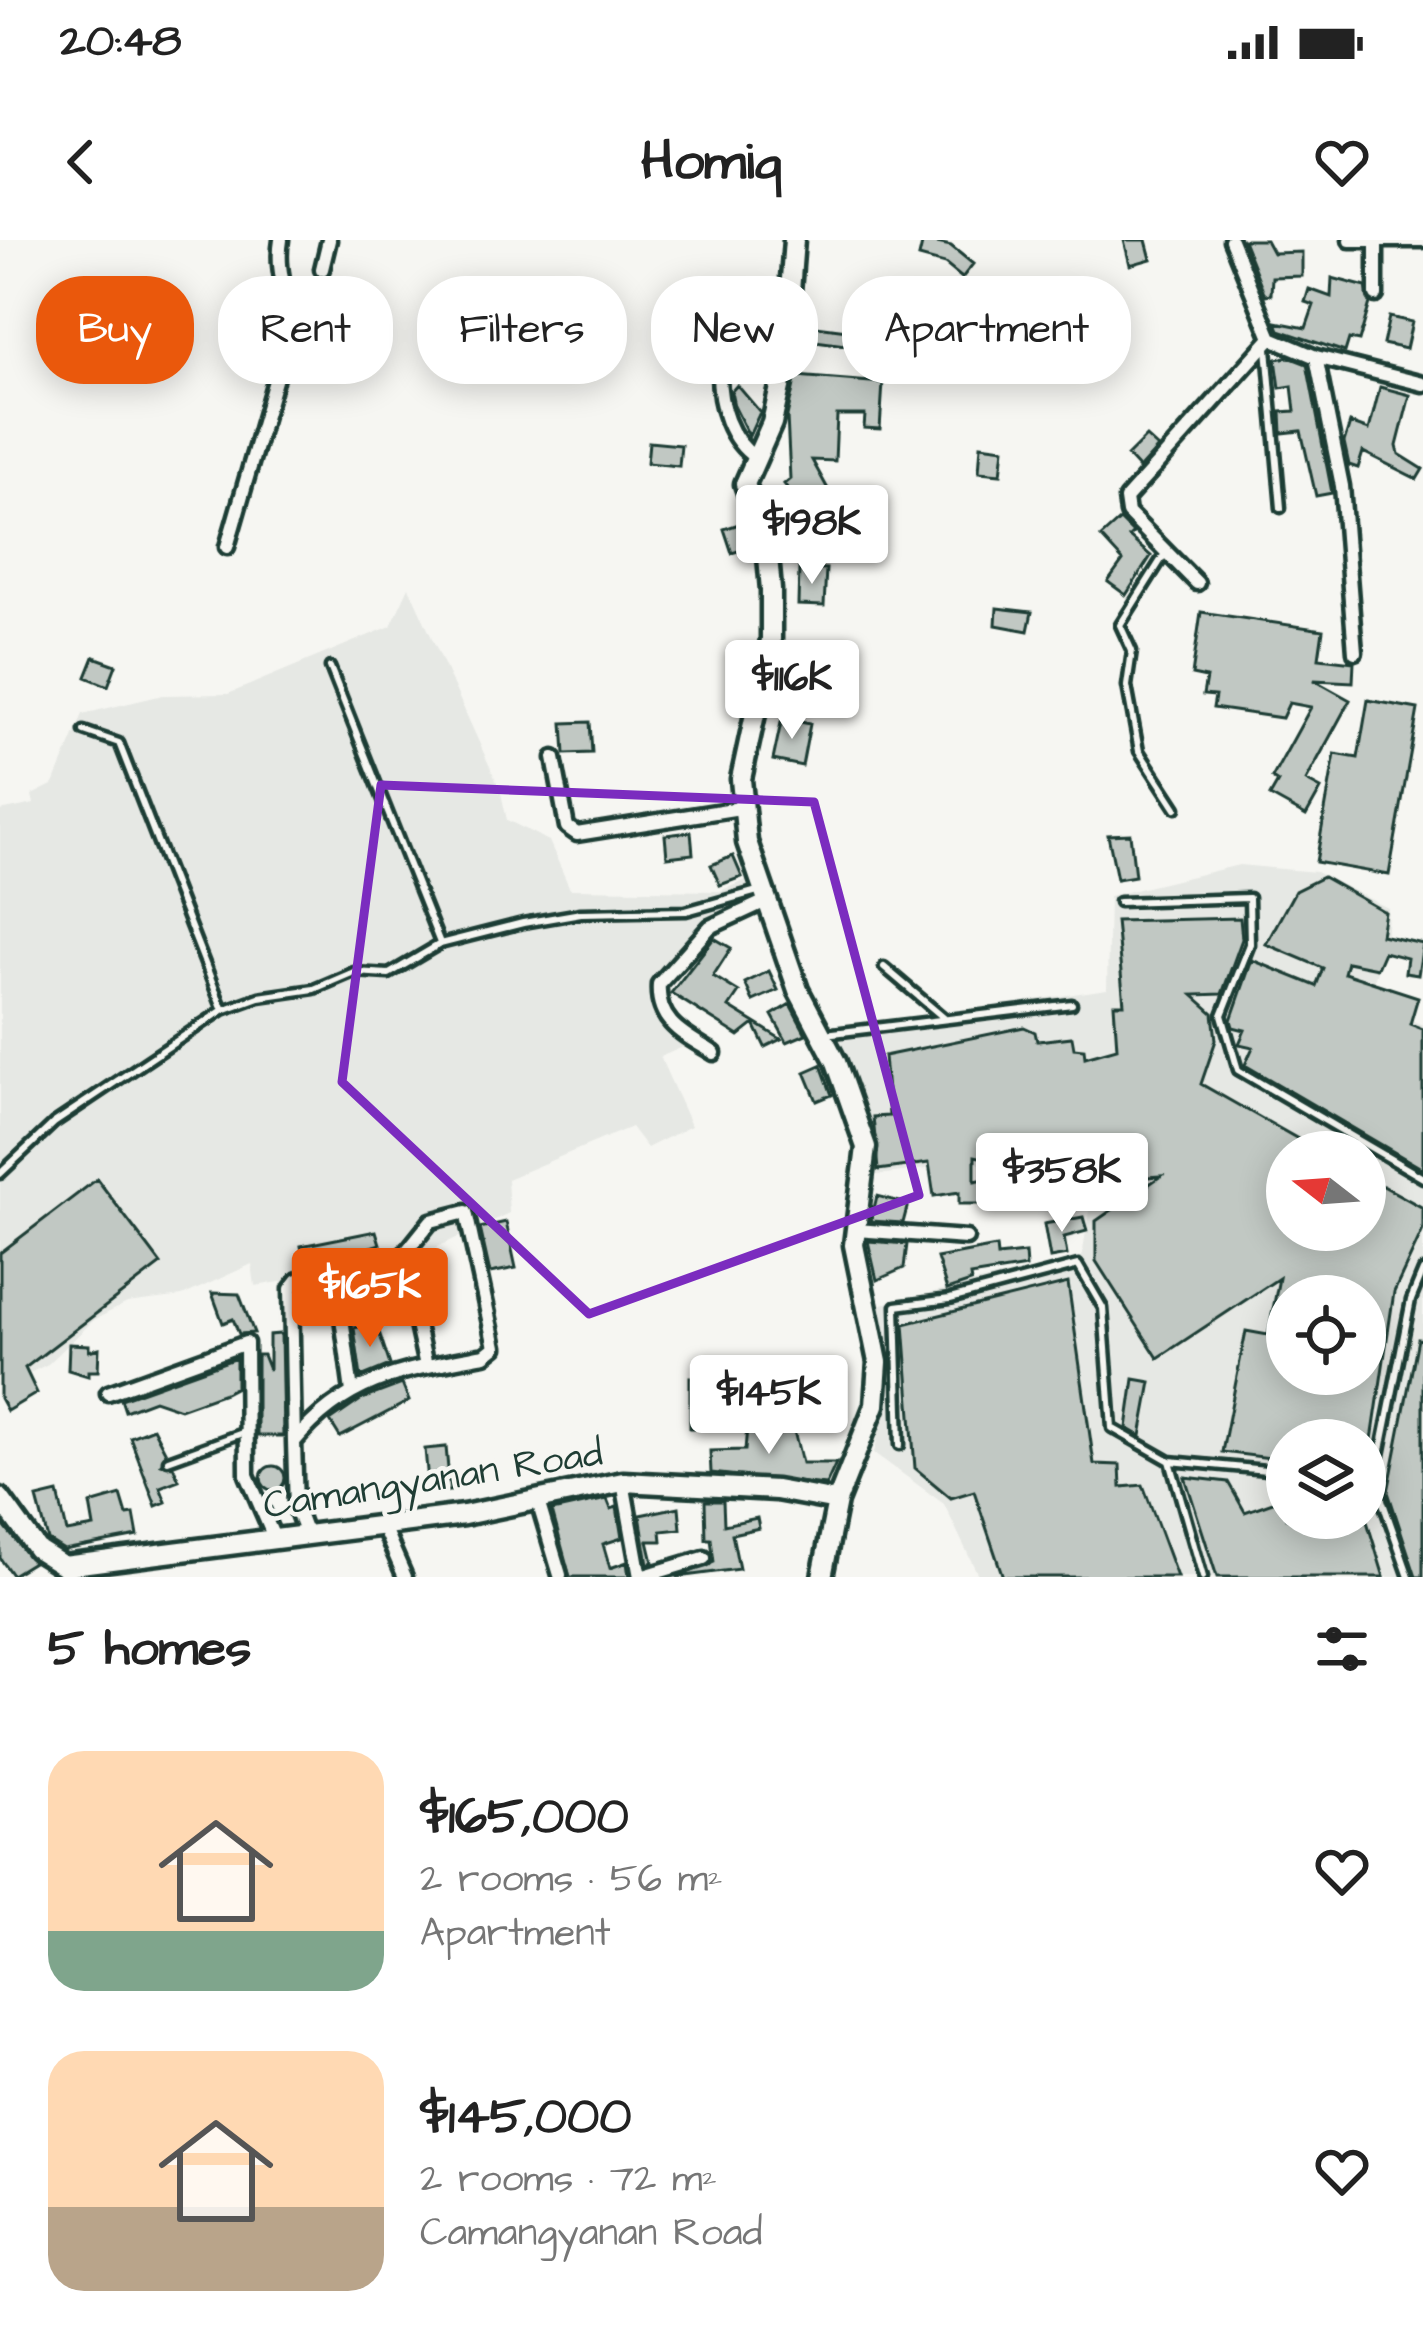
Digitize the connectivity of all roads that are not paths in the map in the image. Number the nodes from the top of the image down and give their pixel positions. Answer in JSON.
{"nodes":[{"id":1,"x":281,"y":240,"type":"edge"},
{"id":2,"x":329,"y":240,"type":"edge"},
{"id":3,"x":794,"y":240,"type":"edge"},
{"id":4,"x":1231,"y":240,"type":"edge"},
{"id":5,"x":1350,"y":240,"type":"edge"},
{"id":6,"x":1376,"y":240,"type":"edge"},
{"id":7,"x":1423,"y":240,"type":"edge"},
{"id":8,"x":322,"y":268,"type":"dead end"},
{"id":9,"x":1376,"y":295,"type":"dead end"},
{"id":10,"x":1269,"y":343,"type":"junction"},
{"id":11,"x":1316,"y":357,"type":"junction"},
{"id":12,"x":719,"y":384,"type":"edge"},
{"id":13,"x":1423,"y":384,"type":"edge"},
{"id":14,"x":756,"y":458,"type":"junction"},
{"id":15,"x":1281,"y":508,"type":"dead end"},
{"id":16,"x":227,"y":547,"type":"dead end"},
{"id":17,"x":1166,"y":552,"type":"junction"},
{"id":18,"x":1197,"y":583,"type":"dead end"},
{"id":19,"x":1355,"y":652,"type":"dead end"},
{"id":20,"x":330,"y":667,"type":"dead end"},
{"id":21,"x":84,"y":731,"type":"dead end"},
{"id":22,"x":554,"y":758,"type":"dead end"},
{"id":23,"x":740,"y":808,"type":"junction"},
{"id":24,"x":1176,"y":808,"type":"dead end"},
{"id":25,"x":764,"y":896,"type":"junction"},
{"id":26,"x":1119,"y":902,"type":"dead end"},
{"id":27,"x":440,"y":944,"type":"junction"},
{"id":28,"x":884,"y":968,"type":"dead end"},
{"id":29,"x":1072,"y":1004,"type":"dead end"},
{"id":30,"x":224,"y":1010,"type":"junction"},
{"id":31,"x":944,"y":1018,"type":"junction"},
{"id":32,"x":822,"y":1035,"type":"junction"},
{"id":33,"x":714,"y":1053,"type":"dead end"},
{"id":34,"x":0,"y":1174,"type":"edge"},
{"id":35,"x":1423,"y":1178,"type":"edge"},
{"id":36,"x":856,"y":1229,"type":"junction"},
{"id":37,"x":966,"y":1238,"type":"dead end"},
{"id":38,"x":402,"y":1257,"type":"junction"},
{"id":39,"x":1423,"y":1271,"type":"edge"},
{"id":40,"x":336,"y":1273,"type":"junction"},
{"id":41,"x":426,"y":1366,"type":"junction"},
{"id":42,"x":352,"y":1392,"type":"junction"},
{"id":43,"x":108,"y":1393,"type":"dead end"},
{"id":44,"x":1386,"y":1425,"type":"edge"},
{"id":45,"x":245,"y":1432,"type":"junction"},
{"id":46,"x":293,"y":1442,"type":"junction"},
{"id":47,"x":900,"y":1445,"type":"dead end"},
{"id":48,"x":168,"y":1460,"type":"dead end"},
{"id":49,"x":1170,"y":1461,"type":"junction"},
{"id":50,"x":1266,"y":1470,"type":"edge"},
{"id":51,"x":623,"y":1482,"type":"junction"},
{"id":52,"x":0,"y":1498,"type":"edge"},
{"id":53,"x":537,"y":1498,"type":"junction"},
{"id":54,"x":837,"y":1501,"type":"junction"},
{"id":55,"x":1386,"y":1511,"type":"edge"},
{"id":56,"x":382,"y":1522,"type":"junction"},
{"id":57,"x":306,"y":1535,"type":"junction"},
{"id":58,"x":274,"y":1540,"type":"junction"},
{"id":59,"x":704,"y":1558,"type":"dead end"},
{"id":60,"x":560,"y":1575,"type":"edge"},
{"id":61,"x":405,"y":1577,"type":"edge"},
{"id":62,"x":640,"y":1577,"type":"edge"},
{"id":63,"x":823,"y":1577,"type":"edge"},
{"id":64,"x":1203,"y":1577,"type":"edge"},
{"id":65,"x":1409,"y":1577,"type":"edge"}],
"edges":[{"from":1,"to":16,"type":"street"},
{"from":2,"to":8,"type":"street"},
{"from":3,"to":14,"type":"street"},
{"from":4,"to":10,"type":"street"},
{"from":5,"to":6,"type":"street"},
{"from":6,"to":7,"type":"street"},
{"from":6,"to":9,"type":"street"},
{"from":10,"to":11,"type":"street"},
{"from":10,"to":15,"type":"lane"},
{"from":10,"to":17,"type":"street"},
{"from":11,"to":13,"type":"street"},
{"from":11,"to":19,"type":"street"},
{"from":12,"to":14,"type":"street"},
{"from":14,"to":23,"type":"street"},
{"from":17,"to":18,"type":"street"},
{"from":17,"to":24,"type":"lane"},
{"from":20,"to":27,"type":"lane"},
{"from":21,"to":30,"type":"lane"},
{"from":22,"to":23,"type":"street"},
{"from":23,"to":25,"type":"street"},
{"from":25,"to":27,"type":"lane"},
{"from":25,"to":32,"type":"street"},
{"from":25,"to":33,"type":"street"},
{"from":26,"to":35,"type":"lane"},
{"from":27,"to":30,"type":"lane"},
{"from":28,"to":31,"type":"lane"},
{"from":29,"to":31,"type":"lane"},
{"from":30,"to":34,"type":"lane"},
{"from":31,"to":32,"type":"lane"},
{"from":32,"to":36,"type":"street"},
{"from":36,"to":37,"type":"street"},
{"from":36,"to":54,"type":"street"},
{"from":38,"to":40,"type":"street"},
{"from":38,"to":41,"type":"street"},
{"from":38,"to":41,"type":"street"},
{"from":39,"to":44,"type":"lane"},
{"from":40,"to":42,"type":"street"},
{"from":40,"to":46,"type":"street"},
{"from":41,"to":42,"type":"street"},
{"from":42,"to":46,"type":"street"},
{"from":43,"to":45,"type":"street"},
{"from":45,"to":48,"type":"lane"},
{"from":45,"to":58,"type":"street"},
{"from":46,"to":57,"type":"street"},
{"from":47,"to":49,"type":"lane"},
{"from":49,"to":50,"type":"lane"},
{"from":49,"to":64,"type":"lane"},
{"from":51,"to":53,"type":"street","name":"Camangyanan Road"},
{"from":51,"to":54,"type":"street","name":"Camangyanan Road"},
{"from":51,"to":62,"type":"street"},
{"from":52,"to":58,"type":"street","name":"Camangyanan Road"},
{"from":53,"to":56,"type":"street","name":"Camangyanan Road"},
{"from":53,"to":60,"type":"street"},
{"from":54,"to":63,"type":"street"},
{"from":55,"to":65,"type":"lane"},
{"from":56,"to":57,"type":"street","name":"Camangyanan Road"},
{"from":56,"to":61,"type":"street"},
{"from":57,"to":58,"type":"street","name":"Camangyanan Road"},
{"from":59,"to":62,"type":"street"}]}
